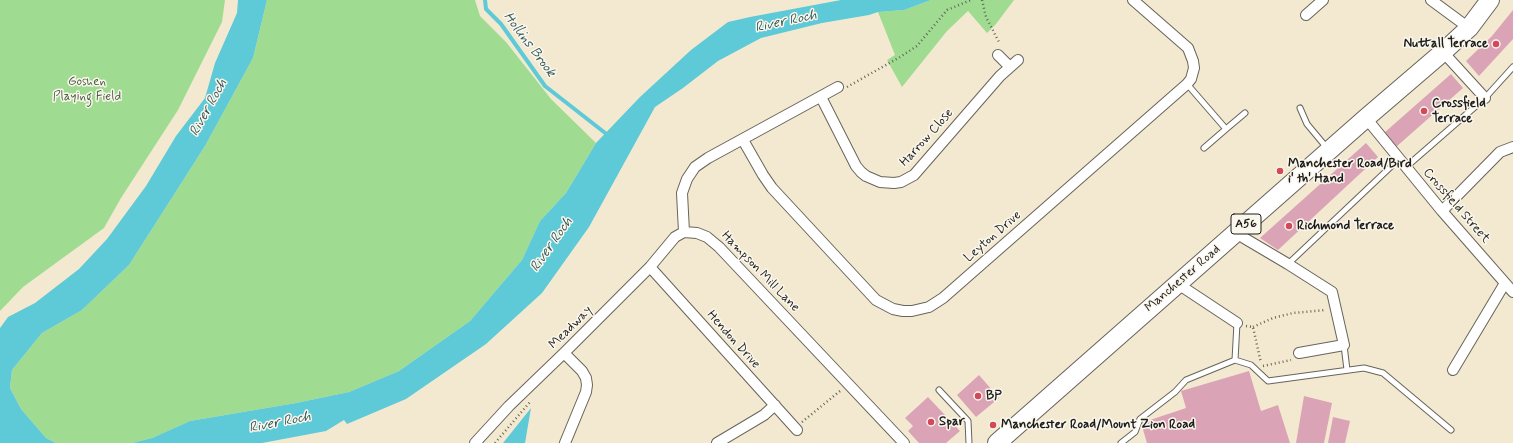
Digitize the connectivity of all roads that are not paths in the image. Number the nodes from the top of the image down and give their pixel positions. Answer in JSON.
{"nodes":[{"id":1,"x":1134,"y":0,"type":"edge"},
{"id":2,"x":1323,"y":0,"type":"edge"},
{"id":3,"x":1431,"y":0,"type":"edge"},
{"id":4,"x":1490,"y":0,"type":"edge"},
{"id":5,"x":1306,"y":15,"type":"dead end"},
{"id":6,"x":1469,"y":28,"type":"junction"},
{"id":7,"x":1443,"y":52,"type":"junction"},
{"id":8,"x":998,"y":55,"type":"road end"},
{"id":9,"x":1018,"y":60,"type":"dead end"},
{"id":10,"x":1010,"y":67,"type":"junction"},
{"id":11,"x":1513,"y":67,"type":"edge"},
{"id":12,"x":1187,"y":84,"type":"junction"},
{"id":13,"x":838,"y":87,"type":"road end"},
{"id":14,"x":821,"y":96,"type":"junction"},
{"id":15,"x":1485,"y":98,"type":"junction"},
{"id":16,"x":1300,"y":108,"type":"dead end"},
{"id":17,"x":1245,"y":113,"type":"dead end"},
{"id":18,"x":1366,"y":118,"type":"junction"},
{"id":19,"x":1226,"y":129,"type":"junction"},
{"id":20,"x":743,"y":140,"type":"junction"},
{"id":21,"x":1513,"y":147,"type":"edge"},
{"id":22,"x":1204,"y":148,"type":"dead end"},
{"id":23,"x":1329,"y":151,"type":"junction"},
{"id":24,"x":1403,"y":163,"type":"junction"},
{"id":25,"x":1442,"y":211,"type":"junction"},
{"id":26,"x":1238,"y":230,"type":"junction"},
{"id":27,"x":684,"y":232,"type":"junction"},
{"id":28,"x":1288,"y":264,"type":"junction"},
{"id":29,"x":650,"y":267,"type":"junction"},
{"id":30,"x":1505,"y":283,"type":"junction"},
{"id":31,"x":1178,"y":284,"type":"junction"},
{"id":32,"x":1513,"y":292,"type":"edge"},
{"id":33,"x":1237,"y":323,"type":"joint"},
{"id":34,"x":1344,"y":345,"type":"junction"},
{"id":35,"x":564,"y":353,"type":"junction"},
{"id":36,"x":1299,"y":353,"type":"road end"},
{"id":37,"x":1235,"y":360,"type":"junction"},
{"id":38,"x":1347,"y":370,"type":"junction"},
{"id":39,"x":1453,"y":370,"type":"dead end"},
{"id":40,"x":939,"y":390,"type":"dead end"},
{"id":41,"x":775,"y":405,"type":"junction"},
{"id":42,"x":796,"y":429,"type":"road end"},
{"id":43,"x":1451,"y":430,"type":"dead end"},
{"id":44,"x":475,"y":443,"type":"edge"},
{"id":45,"x":565,"y":443,"type":"edge"},
{"id":46,"x":717,"y":443,"type":"edge"},
{"id":47,"x":904,"y":443,"type":"edge"},
{"id":48,"x":969,"y":443,"type":"edge"},
{"id":49,"x":997,"y":443,"type":"edge"},
{"id":50,"x":1121,"y":443,"type":"edge"}],
"edges":[{"from":1,"to":12,"type":"street","name":"Leyton Drive"},
{"from":2,"to":5,"type":"street"},
{"from":3,"to":6,"type":"street"},
{"from":4,"to":6,"type":"highway","name":"Manchester Road","number":"A56"},
{"from":6,"to":7,"type":"highway","name":"Manchester Road","number":"A56"},
{"from":7,"to":15,"type":"street"},
{"from":7,"to":18,"type":"highway","name":"Manchester Road","number":"A56"},
{"from":8,"to":10,"type":"street"},
{"from":9,"to":10,"type":"street","name":"Harrow Close"},
{"from":10,"to":14,"type":"street","name":"Harrow Close"},
{"from":11,"to":15,"type":"lane"},
{"from":12,"to":19,"type":"lane"},
{"from":12,"to":20,"type":"street","name":"Leyton Drive"},
{"from":13,"to":14,"type":"street"},
{"from":14,"to":20,"type":"street"},
{"from":15,"to":24,"type":"lane"},
{"from":16,"to":23,"type":"lane"},
{"from":17,"to":19,"type":"lane"},
{"from":18,"to":23,"type":"highway","name":"Manchester Road","number":"A56"},
{"from":18,"to":24,"type":"street","name":"Crossfield Street"},
{"from":19,"to":22,"type":"lane"},
{"from":20,"to":27,"type":"street"},
{"from":21,"to":25,"type":"street"},
{"from":23,"to":26,"type":"highway","name":"Manchester Road","number":"A56"},
{"from":24,"to":25,"type":"street","name":"Crossfield Street"},
{"from":24,"to":28,"type":"lane"},
{"from":25,"to":30,"type":"street","name":"Crossfield Street"},
{"from":26,"to":28,"type":"street"},
{"from":26,"to":31,"type":"highway","name":"Manchester Road","number":"A56"},
{"from":27,"to":29,"type":"street","name":"Meadway"},
{"from":27,"to":47,"type":"street","name":"Hampson Mill Lane"},
{"from":28,"to":34,"type":"street"},
{"from":29,"to":35,"type":"street","name":"Meadway"},
{"from":29,"to":41,"type":"street","name":"Hendon Drive"},
{"from":30,"to":32,"type":"street","name":"Crossfield Street"},
{"from":30,"to":39,"type":"street"},
{"from":31,"to":33,"type":"street"},
{"from":31,"to":49,"type":"highway","name":"Manchester Road","number":"A56"},
{"from":33,"to":37,"type":"lane"},
{"from":34,"to":36,"type":"street"},
{"from":34,"to":38,"type":"lane"},
{"from":35,"to":44,"type":"street","name":"Meadway"},
{"from":35,"to":45,"type":"street"},
{"from":37,"to":38,"type":"lane"},
{"from":37,"to":50,"type":"lane"},
{"from":38,"to":43,"type":"lane"},
{"from":40,"to":48,"type":"lane"},
{"from":41,"to":42,"type":"street","name":"Hendon Drive"},
{"from":41,"to":46,"type":"street"}]}
